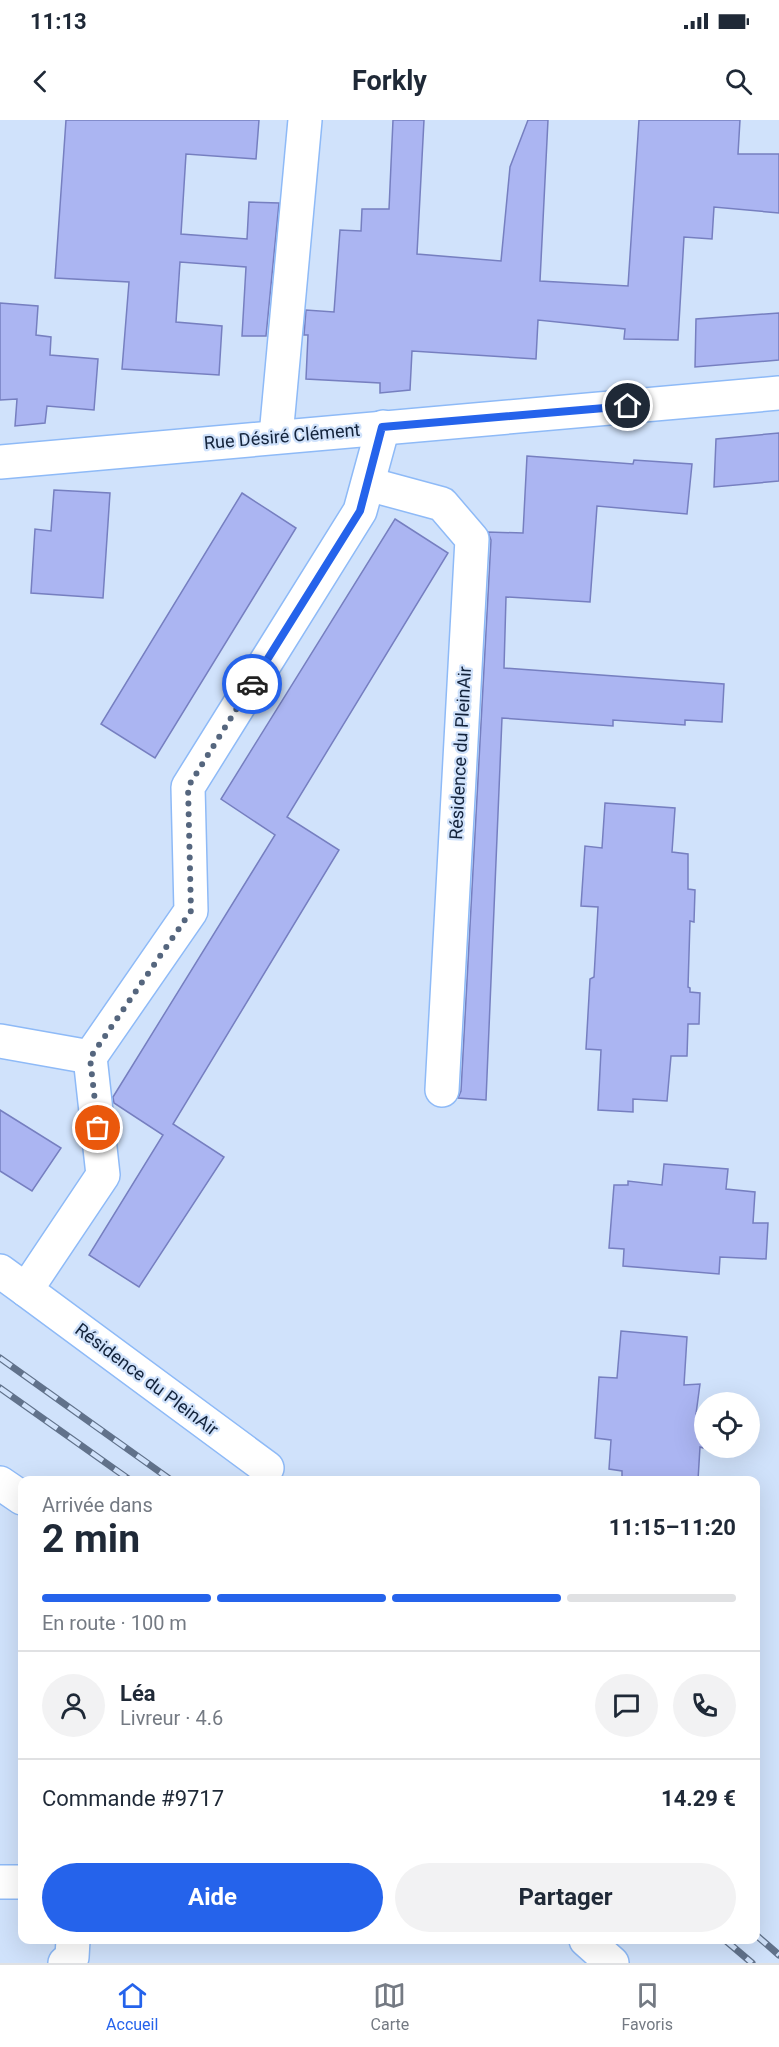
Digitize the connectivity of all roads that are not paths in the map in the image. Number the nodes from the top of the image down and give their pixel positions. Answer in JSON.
{"nodes":[{"id":1,"x":305,"y":120,"type":"edge"},
{"id":2,"x":779,"y":393,"type":"edge"},
{"id":3,"x":382,"y":427,"type":"junction"},
{"id":4,"x":276,"y":436,"type":"junction"},
{"id":5,"x":0,"y":462,"type":"edge"},
{"id":6,"x":368,"y":484,"type":"junction"},
{"id":7,"x":0,"y":1041,"type":"edge"},
{"id":8,"x":90,"y":1058,"type":"junction"},
{"id":9,"x":442,"y":1090,"type":"dead end"},
{"id":10,"x":0,"y":1271,"type":"edge"},
{"id":11,"x":26,"y":1290,"type":"junction"},
{"id":12,"x":267,"y":1468,"type":"dead end"},
{"id":13,"x":0,"y":1483,"type":"edge"},
{"id":14,"x":18,"y":1495,"type":"edge"},
{"id":15,"x":0,"y":1882,"type":"edge"},
{"id":16,"x":18,"y":1882,"type":"edge"},
{"id":17,"x":591,"y":1944,"type":"edge"},
{"id":18,"x":612,"y":1963,"type":"edge"}],
"edges":[{"from":1,"to":4,"type":"main road"},
{"from":2,"to":3,"type":"main road","name":"Rue Désiré Clément"},
{"from":3,"to":4,"type":"main road","name":"Rue Désiré Clément"},
{"from":3,"to":6,"type":"main road"},
{"from":4,"to":5,"type":"main road","name":"Rue Désiré Clément"},
{"from":6,"to":8,"type":"main road"},
{"from":6,"to":9,"type":"main road","name":"Résidence du PleinAir"},
{"from":7,"to":8,"type":"main road"},
{"from":8,"to":11,"type":"main road"},
{"from":10,"to":11,"type":"main road","name":"Résidence du PleinAir"},
{"from":11,"to":12,"type":"main road","name":"Résidence du PleinAir"},
{"from":13,"to":14,"type":"main road"},
{"from":15,"to":16,"type":"main road"},
{"from":17,"to":18,"type":"main road"}]}
